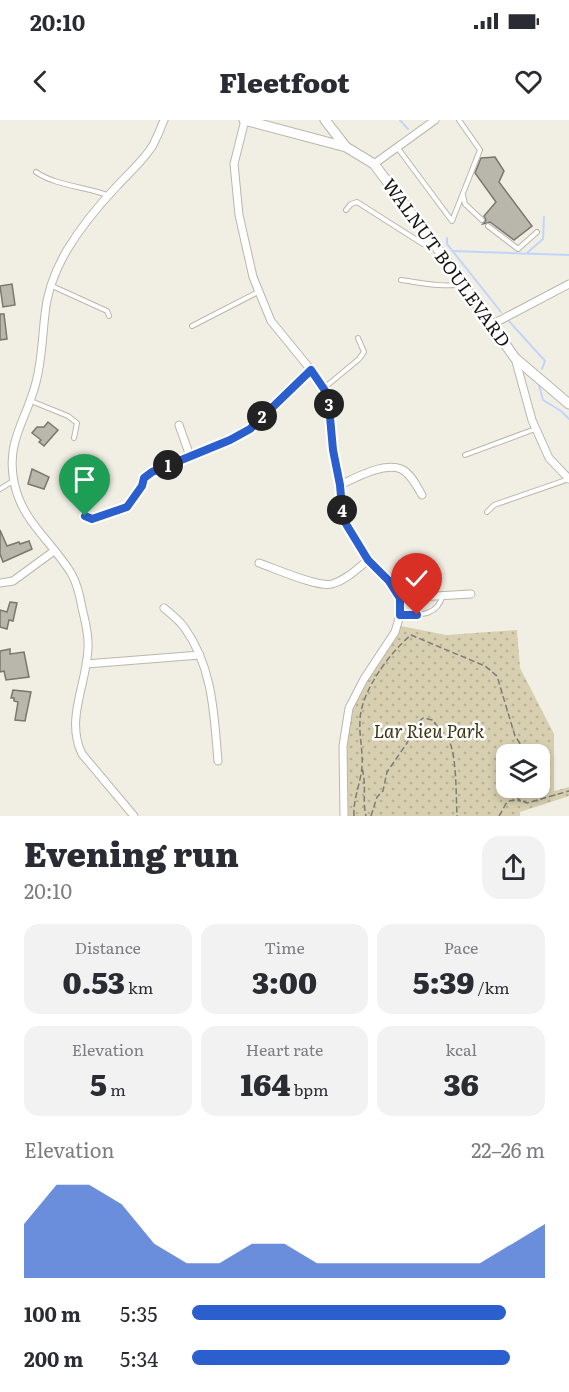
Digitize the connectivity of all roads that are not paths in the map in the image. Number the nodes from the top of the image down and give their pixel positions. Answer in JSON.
{"nodes":[{"id":1,"x":164,"y":120,"type":"edge"},
{"id":2,"x":245,"y":120,"type":"edge"},
{"id":3,"x":325,"y":120,"type":"edge"},
{"id":4,"x":435,"y":120,"type":"edge"},
{"id":5,"x":459,"y":120,"type":"edge"},
{"id":6,"x":346,"y":147,"type":"junction"},
{"id":7,"x":397,"y":147,"type":"junction"},
{"id":8,"x":374,"y":164,"type":"junction"},
{"id":9,"x":36,"y":172,"type":"dead end"},
{"id":10,"x":463,"y":194,"type":"junction"},
{"id":11,"x":108,"y":195,"type":"junction"},
{"id":12,"x":346,"y":210,"type":"dead end"},
{"id":13,"x":482,"y":220,"type":"dead end"},
{"id":14,"x":488,"y":226,"type":"dead end"},
{"id":15,"x":537,"y":232,"type":"dead end"},
{"id":16,"x":433,"y":241,"type":"junction"},
{"id":17,"x":401,"y":280,"type":"dead end"},
{"id":18,"x":463,"y":283,"type":"junction"},
{"id":19,"x":569,"y":284,"type":"edge"},
{"id":20,"x":51,"y":286,"type":"junction"},
{"id":21,"x":259,"y":292,"type":"junction"},
{"id":22,"x":109,"y":316,"type":"dead end"},
{"id":23,"x":493,"y":324,"type":"junction"},
{"id":24,"x":192,"y":326,"type":"dead end"},
{"id":25,"x":358,"y":338,"type":"dead end"},
{"id":26,"x":515,"y":358,"type":"junction"},
{"id":27,"x":311,"y":370,"type":"junction"},
{"id":28,"x":324,"y":389,"type":"junction"},
{"id":29,"x":31,"y":401,"type":"junction"},
{"id":30,"x":569,"y":404,"type":"edge"},
{"id":31,"x":179,"y":424,"type":"dead end"},
{"id":32,"x":535,"y":428,"type":"junction"},
{"id":33,"x":74,"y":438,"type":"dead end"},
{"id":34,"x":465,"y":455,"type":"dead end"},
{"id":35,"x":190,"y":456,"type":"junction"},
{"id":36,"x":569,"y":479,"type":"edge"},
{"id":37,"x":14,"y":480,"type":"junction"},
{"id":38,"x":340,"y":485,"type":"junction"},
{"id":39,"x":142,"y":486,"type":"joint"},
{"id":40,"x":0,"y":489,"type":"edge"},
{"id":41,"x":422,"y":495,"type":"dead end"},
{"id":42,"x":83,"y":509,"type":"dead end"},
{"id":43,"x":487,"y":512,"type":"dead end"},
{"id":44,"x":54,"y":551,"type":"junction"},
{"id":45,"x":368,"y":560,"type":"junction"},
{"id":46,"x":259,"y":563,"type":"dead end"},
{"id":47,"x":0,"y":583,"type":"edge"},
{"id":48,"x":443,"y":594,"type":"junction"},
{"id":49,"x":471,"y":594,"type":"dead end"},
{"id":50,"x":400,"y":598,"type":"junction"},
{"id":51,"x":164,"y":608,"type":"dead end"},
{"id":52,"x":400,"y":615,"type":"junction"},
{"id":53,"x":200,"y":655,"type":"junction"},
{"id":54,"x":86,"y":664,"type":"junction"},
{"id":55,"x":218,"y":761,"type":"dead end"},
{"id":56,"x":134,"y":816,"type":"edge"},
{"id":57,"x":344,"y":816,"type":"edge"}],
"edges":[{"from":1,"to":11,"type":"street"},
{"from":2,"to":6,"type":"street"},
{"from":2,"to":21,"type":"street"},
{"from":3,"to":6,"type":"street","name":"WALNUT BOULEVARD"},
{"from":4,"to":7,"type":"street"},
{"from":5,"to":10,"type":"lane"},
{"from":6,"to":8,"type":"street","name":"WALNUT BOULEVARD"},
{"from":7,"to":8,"type":"street"},
{"from":7,"to":10,"type":"lane"},
{"from":8,"to":16,"type":"street","name":"WALNUT BOULEVARD"},
{"from":9,"to":11,"type":"lane"},
{"from":10,"to":13,"type":"lane"},
{"from":11,"to":20,"type":"street"},
{"from":12,"to":16,"type":"lane"},
{"from":14,"to":15,"type":"lane"},
{"from":16,"to":18,"type":"street","name":"WALNUT BOULEVARD"},
{"from":17,"to":18,"type":"lane"},
{"from":18,"to":23,"type":"street","name":"WALNUT BOULEVARD"},
{"from":19,"to":23,"type":"street"},
{"from":20,"to":22,"type":"lane"},
{"from":20,"to":29,"type":"street"},
{"from":21,"to":24,"type":"lane"},
{"from":21,"to":27,"type":"street"},
{"from":23,"to":26,"type":"street","name":"WALNUT BOULEVARD"},
{"from":25,"to":28,"type":"lane"},
{"from":26,"to":30,"type":"street","name":"WALNUT BOULEVARD"},
{"from":26,"to":32,"type":"street"},
{"from":27,"to":28,"type":"street"},
{"from":27,"to":35,"type":"street"},
{"from":28,"to":38,"type":"street"},
{"from":29,"to":33,"type":"lane"},
{"from":29,"to":37,"type":"street"},
{"from":31,"to":35,"type":"street"},
{"from":32,"to":34,"type":"lane"},
{"from":32,"to":36,"type":"street"},
{"from":35,"to":39,"type":"street"},
{"from":36,"to":43,"type":"lane"},
{"from":37,"to":40,"type":"lane"},
{"from":37,"to":44,"type":"street"},
{"from":38,"to":41,"type":"street"},
{"from":38,"to":45,"type":"street"},
{"from":39,"to":42,"type":"lane"},
{"from":44,"to":47,"type":"street"},
{"from":44,"to":54,"type":"street"},
{"from":45,"to":46,"type":"street"},
{"from":45,"to":50,"type":"street"},
{"from":48,"to":49,"type":"street"},
{"from":48,"to":50,"type":"street"},
{"from":48,"to":52,"type":"lane"},
{"from":50,"to":52,"type":"street"},
{"from":51,"to":53,"type":"street"},
{"from":52,"to":57,"type":"street"},
{"from":53,"to":54,"type":"street"},
{"from":53,"to":55,"type":"street"},
{"from":54,"to":56,"type":"street"}]}
